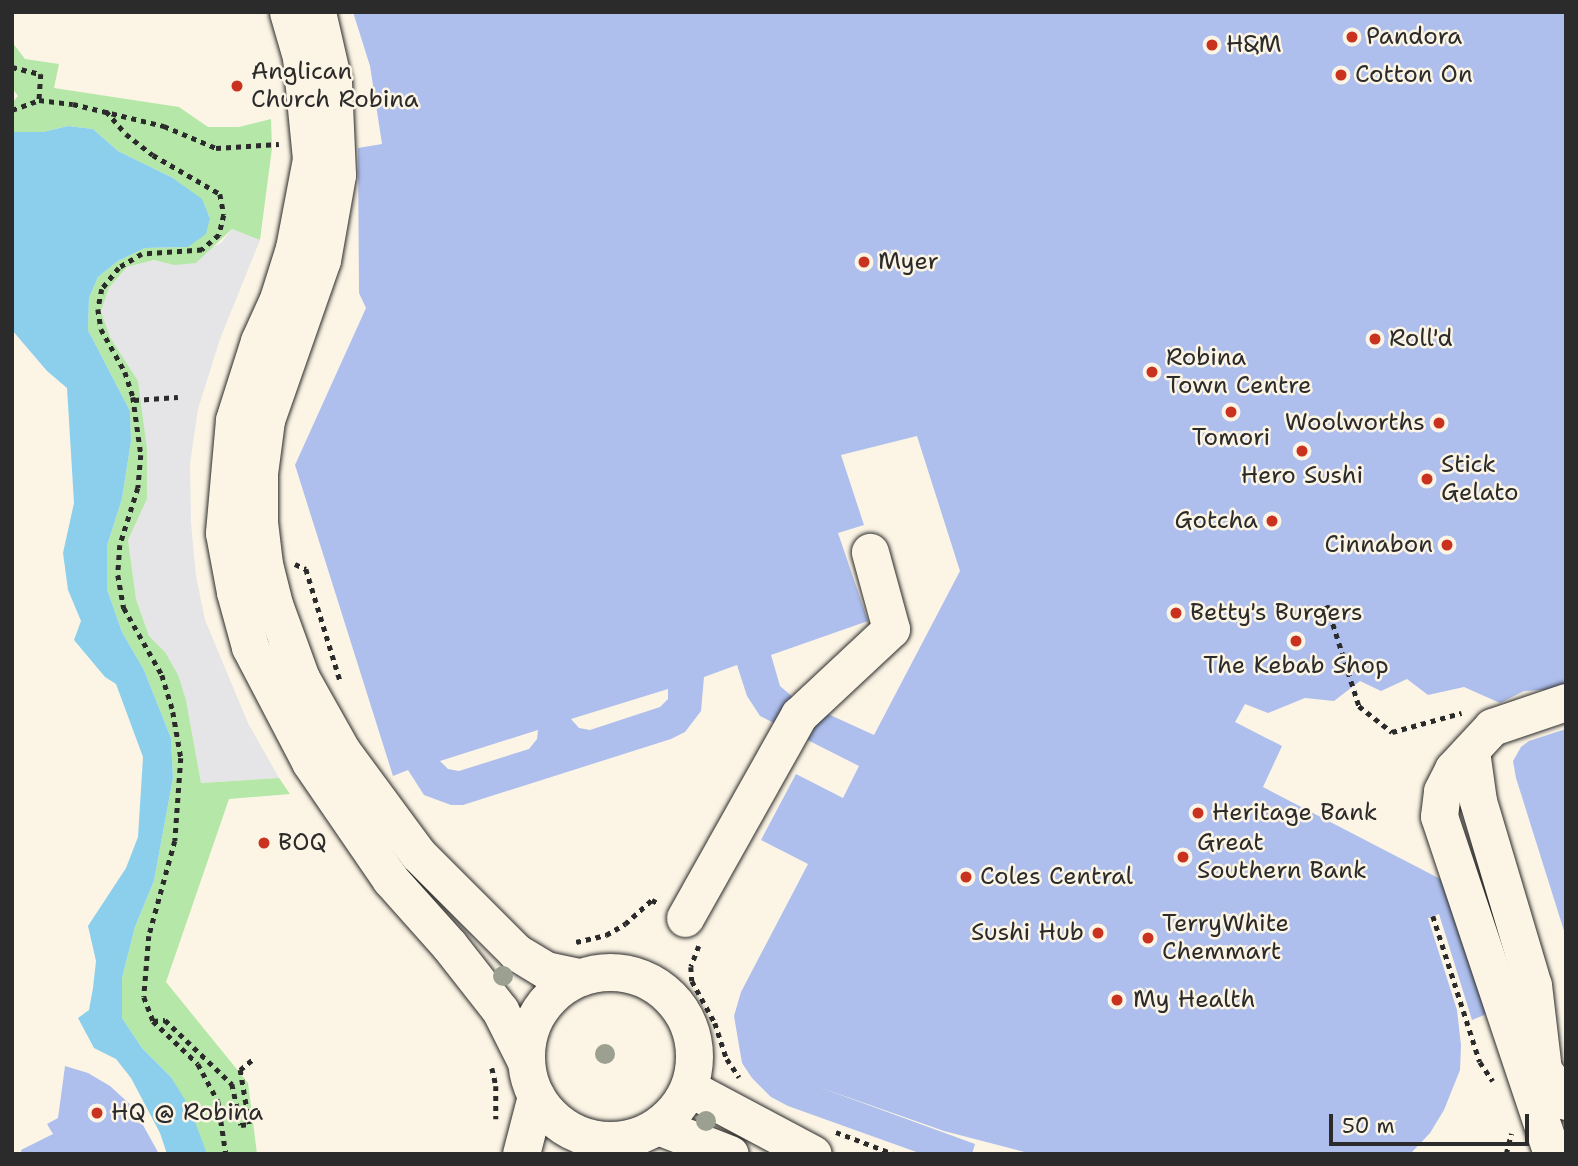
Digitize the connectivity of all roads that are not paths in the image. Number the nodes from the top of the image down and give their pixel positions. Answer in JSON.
{"nodes":[{"id":1,"x":288,"y":12,"type":"edge"},
{"id":2,"x":317,"y":12,"type":"edge"},
{"id":3,"x":870,"y":552,"type":"dead end"},
{"id":4,"x":285,"y":636,"type":"junction"},
{"id":5,"x":250,"y":647,"type":"junction"},
{"id":6,"x":1566,"y":702,"type":"edge"},
{"id":7,"x":1471,"y":751,"type":"junction"},
{"id":8,"x":685,"y":918,"type":"road end"},
{"id":9,"x":580,"y":977,"type":"junction"},
{"id":10,"x":525,"y":1060,"type":"junction"},
{"id":11,"x":689,"y":1088,"type":"junction"},
{"id":12,"x":536,"y":1096,"type":"junction"},
{"id":13,"x":1545,"y":1130,"type":"edge"},
{"id":14,"x":633,"y":1139,"type":"edge"},
{"id":15,"x":822,"y":1142,"type":"edge"},
{"id":16,"x":521,"y":1154,"type":"edge"},
{"id":17,"x":730,"y":1154,"type":"edge"},
{"id":18,"x":1552,"y":1154,"type":"edge"}],
"edges":[{"from":1,"to":5,"type":"street"},
{"from":2,"to":4,"type":"street"},
{"from":3,"to":8,"type":"street"},
{"from":4,"to":5,"type":"street"},
{"from":4,"to":9,"type":"street"},
{"from":5,"to":10,"type":"street"},
{"from":6,"to":7,"type":"street"},
{"from":7,"to":13,"type":"street"},
{"from":7,"to":13,"type":"street"},
{"from":9,"to":10,"type":"street"},
{"from":9,"to":11,"type":"street"},
{"from":10,"to":12,"type":"street"},
{"from":11,"to":14,"type":"street"},
{"from":11,"to":15,"type":"street"},
{"from":12,"to":14,"type":"street"},
{"from":12,"to":16,"type":"street"},
{"from":13,"to":18,"type":"street"},
{"from":14,"to":17,"type":"street"}]}
